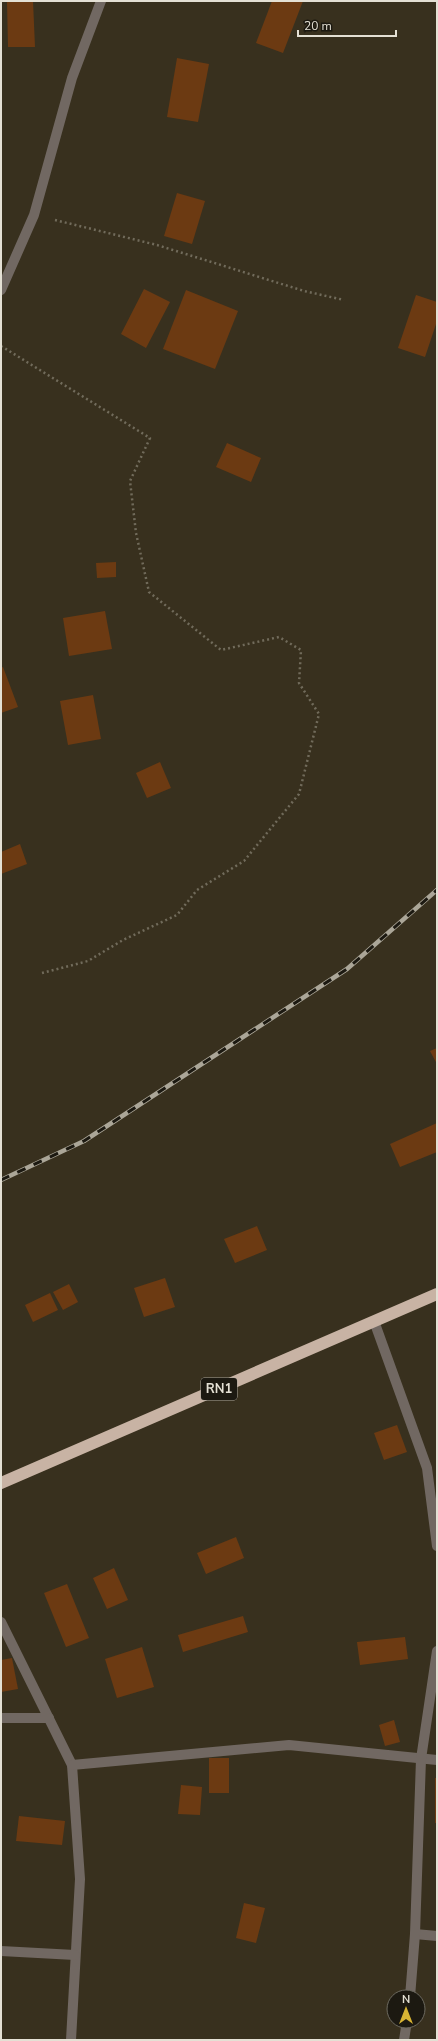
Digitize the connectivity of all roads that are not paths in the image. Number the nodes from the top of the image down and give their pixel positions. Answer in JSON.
{"nodes":[{"id":1,"x":101,"y":1,"type":"edge"},
{"id":2,"x":1,"y":290,"type":"edge"},
{"id":3,"x":437,"y":1294,"type":"edge"},
{"id":4,"x":374,"y":1321,"type":"junction"},
{"id":5,"x":1,"y":1483,"type":"edge"},
{"id":6,"x":437,"y":1546,"type":"edge"},
{"id":7,"x":1,"y":1622,"type":"edge"},
{"id":8,"x":437,"y":1650,"type":"edge"},
{"id":9,"x":1,"y":1718,"type":"edge"},
{"id":10,"x":49,"y":1718,"type":"junction"},
{"id":11,"x":421,"y":1759,"type":"junction"},
{"id":12,"x":437,"y":1760,"type":"edge"},
{"id":13,"x":72,"y":1765,"type":"junction"},
{"id":14,"x":415,"y":1934,"type":"junction"},
{"id":15,"x":437,"y":1936,"type":"edge"},
{"id":16,"x":1,"y":1952,"type":"edge"},
{"id":17,"x":75,"y":1955,"type":"junction"},
{"id":18,"x":411,"y":1989,"type":"edge"},
{"id":19,"x":406,"y":2029,"type":"edge"},
{"id":20,"x":71,"y":2040,"type":"edge"},
{"id":21,"x":404,"y":2040,"type":"edge"}],
"edges":[{"from":1,"to":2,"type":"street"},
{"from":3,"to":4,"type":"highway","number":"RN1"},
{"from":4,"to":5,"type":"highway","number":"RN1"},
{"from":4,"to":6,"type":"street"},
{"from":7,"to":10,"type":"street"},
{"from":8,"to":11,"type":"street"},
{"from":9,"to":10,"type":"street"},
{"from":10,"to":13,"type":"street"},
{"from":11,"to":12,"type":"street"},
{"from":11,"to":13,"type":"street"},
{"from":11,"to":14,"type":"street"},
{"from":13,"to":17,"type":"street"},
{"from":14,"to":15,"type":"street"},
{"from":14,"to":18,"type":"street"},
{"from":16,"to":17,"type":"street"},
{"from":17,"to":20,"type":"street"},
{"from":19,"to":21,"type":"street"}]}
